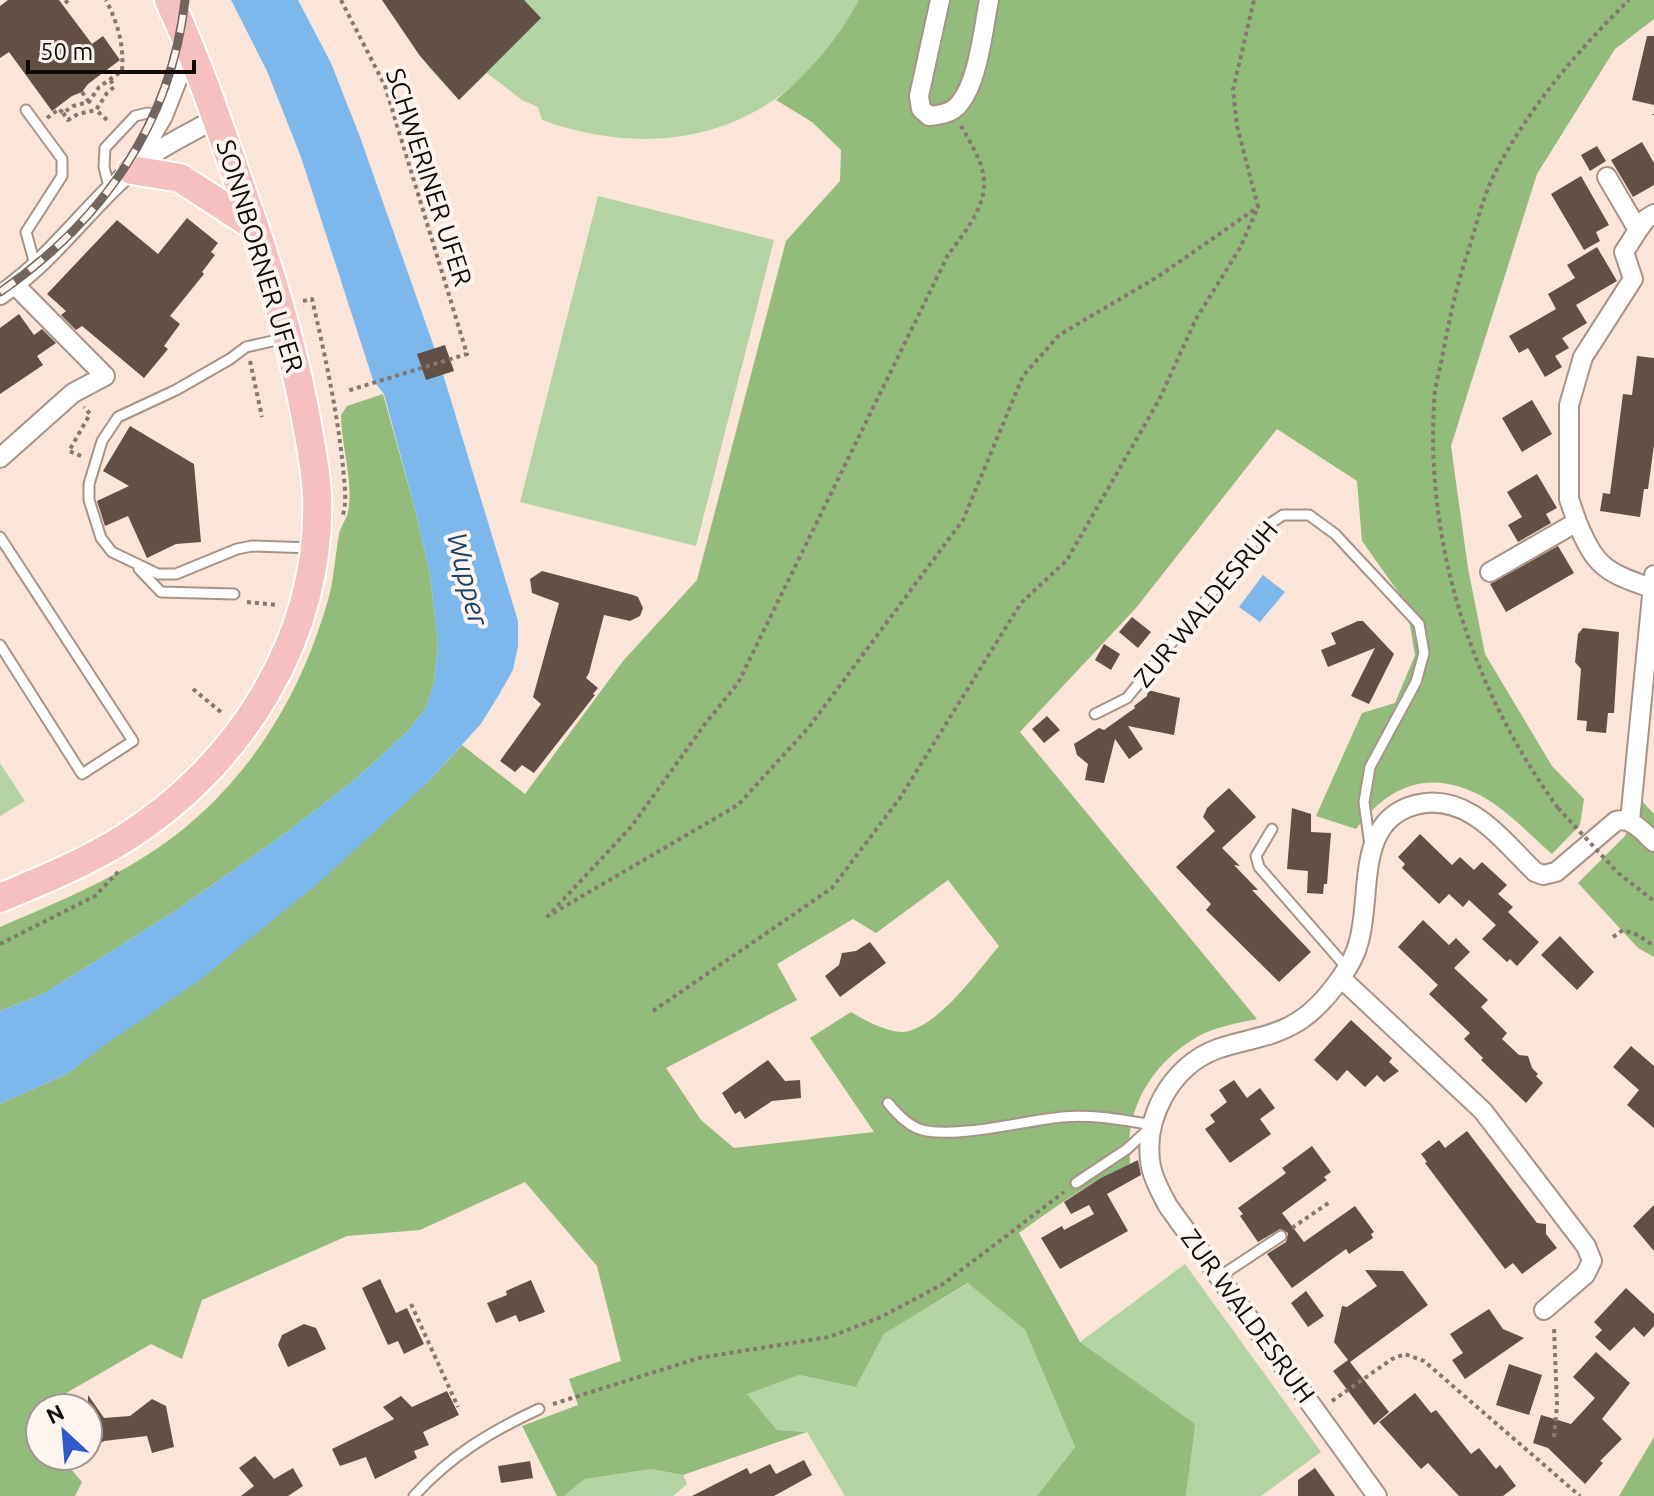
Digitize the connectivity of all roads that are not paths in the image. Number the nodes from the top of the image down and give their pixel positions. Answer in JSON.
{"nodes":[{"id":1,"x":169,"y":0,"type":"edge"},
{"id":2,"x":940,"y":0,"type":"edge"},
{"id":3,"x":989,"y":0,"type":"edge"},
{"id":4,"x":190,"y":47,"type":"junction"},
{"id":5,"x":26,"y":110,"type":"dead end"},
{"id":6,"x":163,"y":116,"type":"junction"},
{"id":7,"x":217,"y":118,"type":"junction"},
{"id":8,"x":132,"y":170,"type":"junction"},
{"id":9,"x":1607,"y":177,"type":"dead end"},
{"id":10,"x":110,"y":192,"type":"junction"},
{"id":11,"x":1654,"y":214,"type":"edge"},
{"id":12,"x":254,"y":226,"type":"junction"},
{"id":13,"x":1638,"y":230,"type":"junction"},
{"id":14,"x":36,"y":268,"type":"junction"},
{"id":15,"x":7,"y":290,"type":"edge"},
{"id":16,"x":289,"y":337,"type":"junction"},
{"id":17,"x":0,"y":458,"type":"edge"},
{"id":18,"x":1577,"y":522,"type":"junction"},
{"id":19,"x":0,"y":537,"type":"edge"},
{"id":20,"x":315,"y":548,"type":"junction"},
{"id":21,"x":136,"y":566,"type":"junction"},
{"id":22,"x":1490,"y":572,"type":"dead end"},
{"id":23,"x":1653,"y":581,"type":"edge"},
{"id":24,"x":234,"y":594,"type":"dead end"},
{"id":25,"x":0,"y":645,"type":"edge"},
{"id":26,"x":1095,"y":714,"type":"dead end"},
{"id":27,"x":1630,"y":821,"type":"junction"},
{"id":28,"x":1272,"y":829,"type":"dead end"},
{"id":29,"x":1654,"y":842,"type":"edge"},
{"id":30,"x":1371,"y":854,"type":"junction"},
{"id":31,"x":0,"y":898,"type":"edge"},
{"id":32,"x":1344,"y":973,"type":"junction"},
{"id":33,"x":888,"y":1103,"type":"dead end"},
{"id":34,"x":1153,"y":1125,"type":"junction"},
{"id":35,"x":1076,"y":1183,"type":"road end"},
{"id":36,"x":1281,"y":1236,"type":"road end"},
{"id":37,"x":1219,"y":1277,"type":"junction"},
{"id":38,"x":1544,"y":1310,"type":"road end"},
{"id":39,"x":539,"y":1409,"type":"road end"},
{"id":40,"x":414,"y":1496,"type":"edge"},
{"id":41,"x":1377,"y":1496,"type":"edge"}],
"edges":[{"from":1,"to":4,"type":"main road","name":"SONNBORNER UFER"},
{"from":2,"to":3,"type":"street"},
{"from":4,"to":6,"type":"street"},
{"from":4,"to":7,"type":"main road","name":"SONNBORNER UFER"},
{"from":5,"to":14,"type":"lane"},
{"from":6,"to":8,"type":"street"},
{"from":6,"to":10,"type":"lane"},
{"from":7,"to":8,"type":"street"},
{"from":7,"to":12,"type":"main road","name":"SONNBORNER UFER"},
{"from":8,"to":10,"type":"street"},
{"from":8,"to":12,"type":"main road"},
{"from":9,"to":13,"type":"street"},
{"from":10,"to":14,"type":"street"},
{"from":11,"to":13,"type":"street"},
{"from":12,"to":16,"type":"main road","name":"SONNBORNER UFER"},
{"from":13,"to":18,"type":"street"},
{"from":14,"to":15,"type":"street"},
{"from":15,"to":17,"type":"street"},
{"from":16,"to":20,"type":"main road","name":"SONNBORNER UFER"},
{"from":16,"to":21,"type":"lane"},
{"from":18,"to":22,"type":"street"},
{"from":18,"to":23,"type":"street"},
{"from":19,"to":25,"type":"lane"},
{"from":20,"to":21,"type":"lane"},
{"from":20,"to":31,"type":"main road","name":"SONNBORNER UFER"},
{"from":21,"to":24,"type":"lane"},
{"from":23,"to":27,"type":"street"},
{"from":26,"to":30,"type":"lane","name":"ZUR WALDESRUH"},
{"from":27,"to":29,"type":"street"},
{"from":27,"to":30,"type":"street","name":"ZUR WALDESRUH"},
{"from":28,"to":32,"type":"lane"},
{"from":30,"to":32,"type":"street","name":"ZUR WALDESRUH"},
{"from":32,"to":34,"type":"street","name":"ZUR WALDESRUH"},
{"from":32,"to":38,"type":"street"},
{"from":33,"to":34,"type":"lane"},
{"from":34,"to":35,"type":"lane"},
{"from":34,"to":37,"type":"street","name":"ZUR WALDESRUH"},
{"from":36,"to":37,"type":"lane"},
{"from":37,"to":41,"type":"street","name":"ZUR WALDESRUH"},
{"from":39,"to":40,"type":"lane"}]}
